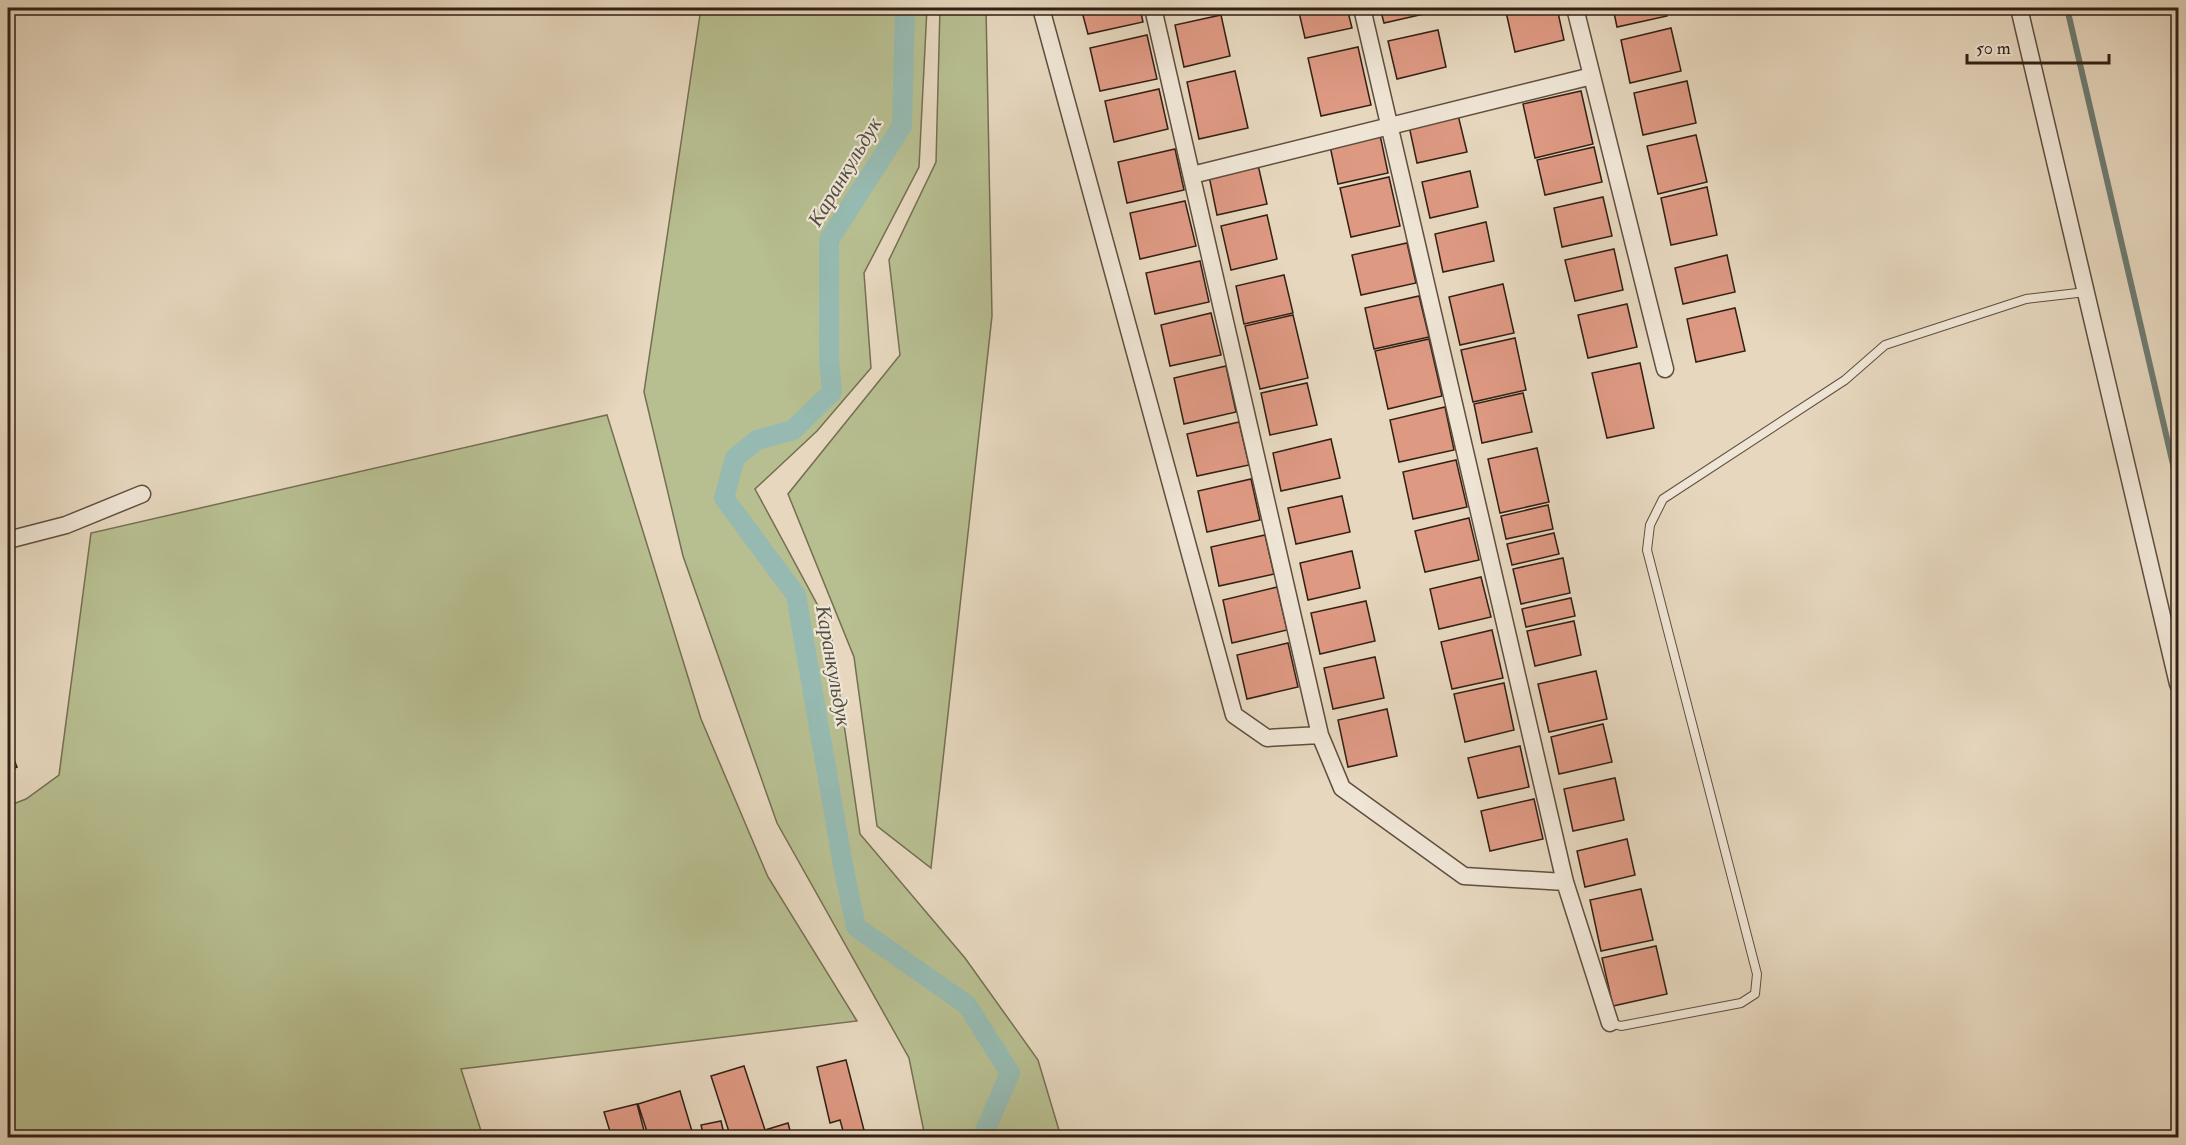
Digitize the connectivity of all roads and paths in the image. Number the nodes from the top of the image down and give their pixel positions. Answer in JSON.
{"nodes":[{"id":1,"x":1041,"y":8,"type":"edge"},
{"id":2,"x":1152,"y":8,"type":"edge"},
{"id":3,"x":1362,"y":8,"type":"edge"},
{"id":4,"x":1575,"y":8,"type":"edge"},
{"id":5,"x":2019,"y":8,"type":"edge"},
{"id":6,"x":1592,"y":76,"type":"junction"},
{"id":7,"x":1390,"y":127,"type":"junction"},
{"id":8,"x":1192,"y":175,"type":"junction"},
{"id":9,"x":2086,"y":292,"type":"junction"},
{"id":10,"x":1665,"y":369,"type":"dead end"},
{"id":11,"x":142,"y":494,"type":"dead end"},
{"id":12,"x":8,"y":540,"type":"edge"},
{"id":13,"x":2178,"y":684,"type":"edge"},
{"id":14,"x":1320,"y":735,"type":"junction"},
{"id":15,"x":1565,"y":882,"type":"junction"},
{"id":16,"x":1610,"y":1023,"type":"joint"}],
"edges":[{"from":1,"to":14,"type":"street"},
{"from":2,"to":8,"type":"street"},
{"from":3,"to":7,"type":"street"},
{"from":4,"to":6,"type":"street"},
{"from":5,"to":9,"type":"street"},
{"from":6,"to":7,"type":"street"},
{"from":6,"to":10,"type":"street"},
{"from":7,"to":8,"type":"street"},
{"from":7,"to":15,"type":"street"},
{"from":8,"to":14,"type":"street"},
{"from":9,"to":13,"type":"street"},
{"from":9,"to":16,"type":"lane"},
{"from":11,"to":12,"type":"street"},
{"from":14,"to":15,"type":"street"},
{"from":15,"to":16,"type":"street"}]}
